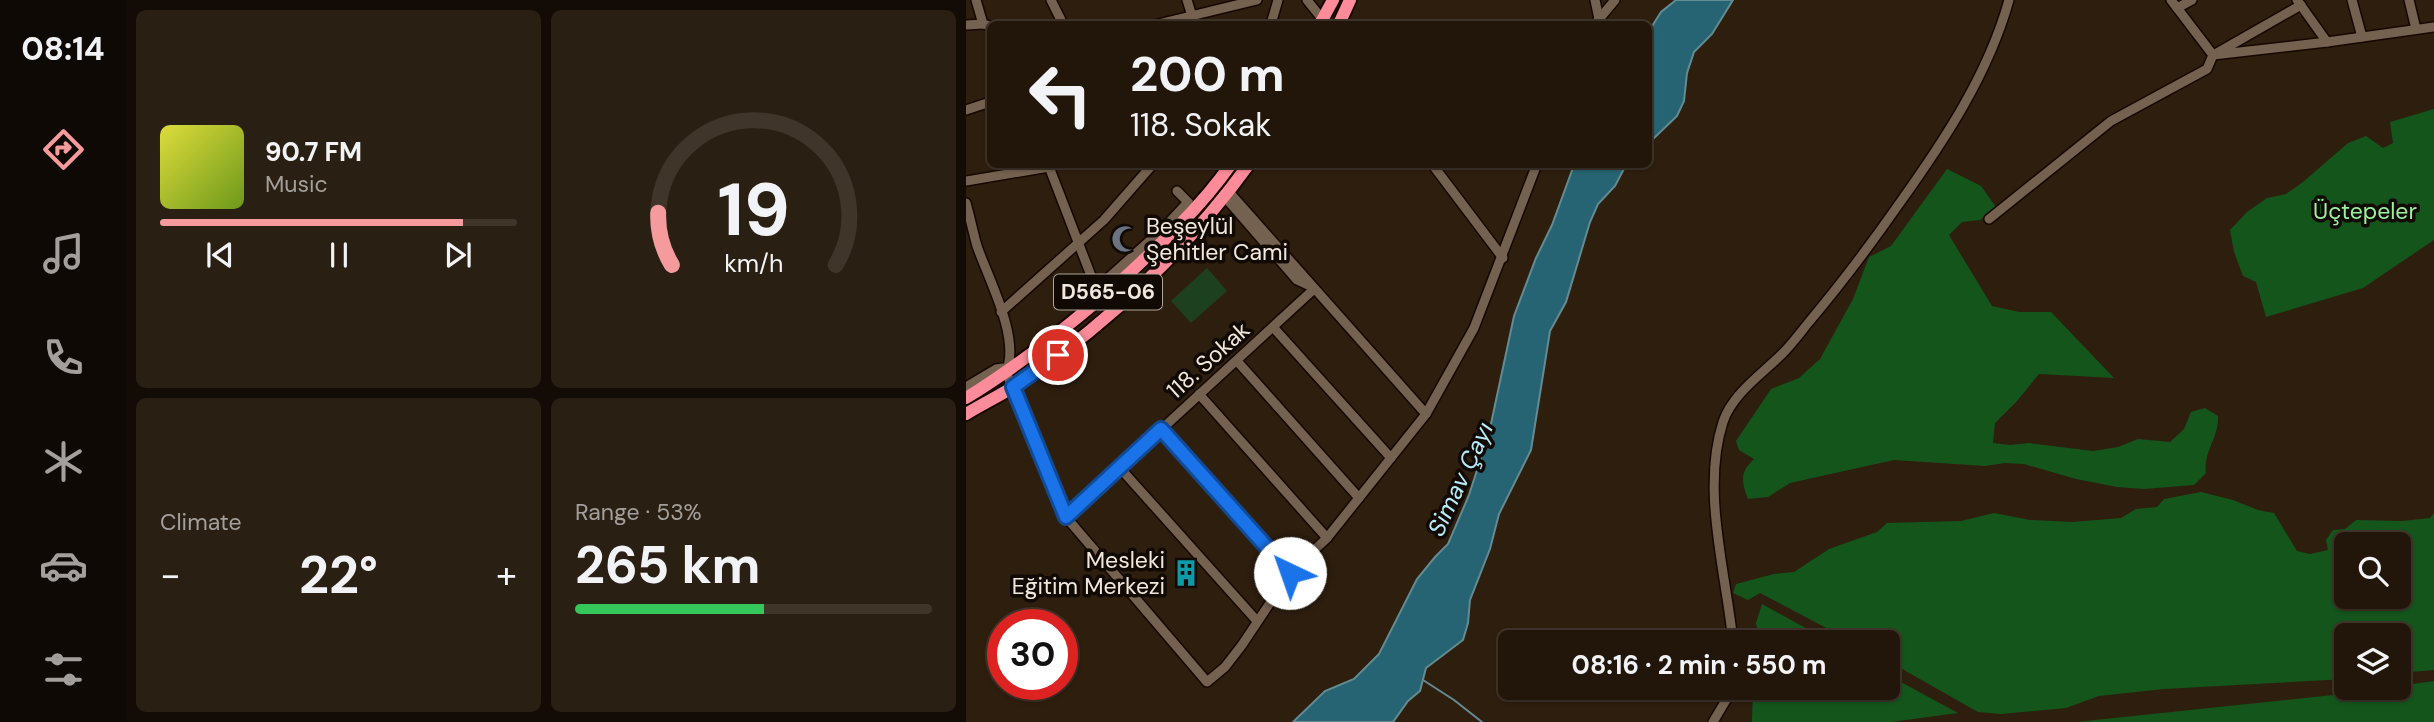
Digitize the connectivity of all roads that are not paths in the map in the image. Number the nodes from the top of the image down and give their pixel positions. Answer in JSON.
{"nodes":[{"id":1,"x":976,"y":0,"type":"edge"},
{"id":2,"x":1051,"y":0,"type":"edge"},
{"id":3,"x":1187,"y":0,"type":"edge"},
{"id":4,"x":1257,"y":0,"type":"edge"},
{"id":5,"x":1278,"y":0,"type":"edge"},
{"id":6,"x":1307,"y":0,"type":"edge"},
{"id":7,"x":1333,"y":0,"type":"edge"},
{"id":8,"x":1350,"y":0,"type":"edge"},
{"id":9,"x":1595,"y":0,"type":"edge"},
{"id":10,"x":1615,"y":0,"type":"edge"},
{"id":11,"x":2010,"y":0,"type":"edge"},
{"id":12,"x":2171,"y":0,"type":"edge"},
{"id":13,"x":2192,"y":0,"type":"edge"},
{"id":14,"x":2352,"y":0,"type":"edge"},
{"id":15,"x":2409,"y":0,"type":"edge"},
{"id":16,"x":2299,"y":3,"type":"edge"},
{"id":17,"x":2177,"y":8,"type":"junction"},
{"id":18,"x":1192,"y":16,"type":"junction"},
{"id":19,"x":1062,"y":21,"type":"edge"},
{"id":20,"x":1171,"y":21,"type":"edge"},
{"id":21,"x":1272,"y":21,"type":"edge"},
{"id":22,"x":1320,"y":21,"type":"edge"},
{"id":23,"x":1322,"y":21,"type":"edge"},
{"id":24,"x":1340,"y":21,"type":"edge"},
{"id":25,"x":1597,"y":21,"type":"edge"},
{"id":26,"x":1598,"y":21,"type":"edge"},
{"id":27,"x":966,"y":25,"type":"edge"},
{"id":28,"x":987,"y":25,"type":"edge"},
{"id":29,"x":2434,"y":27,"type":"edge"},
{"id":30,"x":2416,"y":29,"type":"junction"},
{"id":31,"x":2362,"y":37,"type":"junction"},
{"id":32,"x":2327,"y":42,"type":"junction"},
{"id":33,"x":2213,"y":55,"type":"junction"},
{"id":34,"x":987,"y":103,"type":"edge"},
{"id":35,"x":966,"y":110,"type":"edge"},
{"id":36,"x":1037,"y":168,"type":"edge"},
{"id":37,"x":1049,"y":168,"type":"edge"},
{"id":38,"x":1150,"y":168,"type":"edge"},
{"id":39,"x":1228,"y":168,"type":"edge"},
{"id":40,"x":1246,"y":168,"type":"edge"},
{"id":41,"x":1435,"y":168,"type":"edge"},
{"id":42,"x":1536,"y":168,"type":"edge"},
{"id":43,"x":966,"y":181,"type":"edge"},
{"id":44,"x":1177,"y":191,"type":"dead end"},
{"id":45,"x":1227,"y":194,"type":"junction"},
{"id":46,"x":966,"y":203,"type":"edge"},
{"id":47,"x":1989,"y":219,"type":"dead end"},
{"id":48,"x":1079,"y":244,"type":"junction"},
{"id":49,"x":1503,"y":258,"type":"junction"},
{"id":50,"x":1314,"y":289,"type":"junction"},
{"id":51,"x":1098,"y":294,"type":"junction"},
{"id":52,"x":1001,"y":312,"type":"junction"},
{"id":53,"x":1072,"y":323,"type":"junction"},
{"id":54,"x":1273,"y":327,"type":"junction"},
{"id":55,"x":1237,"y":361,"type":"junction"},
{"id":56,"x":1001,"y":370,"type":"junction"},
{"id":57,"x":1018,"y":384,"type":"junction"},
{"id":58,"x":966,"y":387,"type":"edge"},
{"id":59,"x":1199,"y":394,"type":"junction"},
{"id":60,"x":966,"y":398,"type":"edge"},
{"id":61,"x":966,"y":414,"type":"edge"},
{"id":62,"x":1426,"y":414,"type":"junction"},
{"id":63,"x":1161,"y":429,"type":"junction"},
{"id":64,"x":1391,"y":458,"type":"junction"},
{"id":65,"x":1120,"y":468,"type":"junction"},
{"id":66,"x":1359,"y":498,"type":"junction"},
{"id":67,"x":1066,"y":517,"type":"junction"},
{"id":68,"x":1327,"y":538,"type":"junction"},
{"id":69,"x":1290,"y":573,"type":"junction"},
{"id":70,"x":1257,"y":621,"type":"junction"},
{"id":71,"x":1731,"y":630,"type":"edge"},
{"id":72,"x":1727,"y":700,"type":"edge"},
{"id":73,"x":1713,"y":722,"type":"edge"}],
"edges":[{"from":1,"to":28,"type":"street"},
{"from":2,"to":19,"type":"street"},
{"from":3,"to":18,"type":"street"},
{"from":4,"to":18,"type":"street"},
{"from":5,"to":21,"type":"street"},
{"from":6,"to":22,"type":"street"},
{"from":7,"to":23,"type":"highway"},
{"from":8,"to":24,"type":"highway"},
{"from":9,"to":25,"type":"street"},
{"from":10,"to":26,"type":"street"},
{"from":11,"to":71,"type":"street"},
{"from":12,"to":17,"type":"street"},
{"from":13,"to":17,"type":"street"},
{"from":14,"to":31,"type":"street"},
{"from":15,"to":30,"type":"street"},
{"from":16,"to":32,"type":"street"},
{"from":16,"to":33,"type":"street"},
{"from":17,"to":33,"type":"street"},
{"from":18,"to":20,"type":"street"},
{"from":27,"to":28,"type":"street"},
{"from":29,"to":30,"type":"street"},
{"from":30,"to":31,"type":"street"},
{"from":31,"to":32,"type":"street"},
{"from":32,"to":33,"type":"street"},
{"from":33,"to":47,"type":"street"},
{"from":34,"to":35,"type":"street"},
{"from":36,"to":43,"type":"street"},
{"from":37,"to":48,"type":"street"},
{"from":38,"to":48,"type":"street"},
{"from":39,"to":51,"type":"highway","number":"D565-06"},
{"from":40,"to":45,"type":"highway","number":"D565-06"},
{"from":41,"to":49,"type":"street"},
{"from":42,"to":49,"type":"street"},
{"from":44,"to":51,"type":"street"},
{"from":45,"to":50,"type":"street"},
{"from":45,"to":57,"type":"highway","number":"D565-06"},
{"from":46,"to":52,"type":"street"},
{"from":48,"to":51,"type":"street"},
{"from":48,"to":52,"type":"street"},
{"from":49,"to":62,"type":"street"},
{"from":50,"to":54,"type":"street","name":"118. Sokak"},
{"from":50,"to":62,"type":"street"},
{"from":51,"to":53,"type":"highway","number":"D565-06"},
{"from":52,"to":56,"type":"street"},
{"from":53,"to":56,"type":"highway","number":"D565-06"},
{"from":53,"to":57,"type":"highway"},
{"from":54,"to":55,"type":"street","name":"118. Sokak"},
{"from":54,"to":64,"type":"street"},
{"from":55,"to":59,"type":"street","name":"118. Sokak"},
{"from":55,"to":66,"type":"street"},
{"from":56,"to":57,"type":"street"},
{"from":56,"to":58,"type":"street"},
{"from":56,"to":60,"type":"highway","number":"D565-06"},
{"from":57,"to":61,"type":"highway","number":"D565-06"},
{"from":57,"to":67,"type":"street"},
{"from":59,"to":63,"type":"street","name":"118. Sokak"},
{"from":59,"to":68,"type":"street"},
{"from":62,"to":64,"type":"street"},
{"from":63,"to":65,"type":"street","name":"118. Sokak"},
{"from":63,"to":69,"type":"street"},
{"from":64,"to":66,"type":"street"},
{"from":65,"to":67,"type":"street","name":"118. Sokak"},
{"from":65,"to":70,"type":"street"},
{"from":66,"to":68,"type":"street"},
{"from":67,"to":70,"type":"street"},
{"from":68,"to":69,"type":"street"},
{"from":69,"to":70,"type":"street"},
{"from":72,"to":73,"type":"street"}]}
